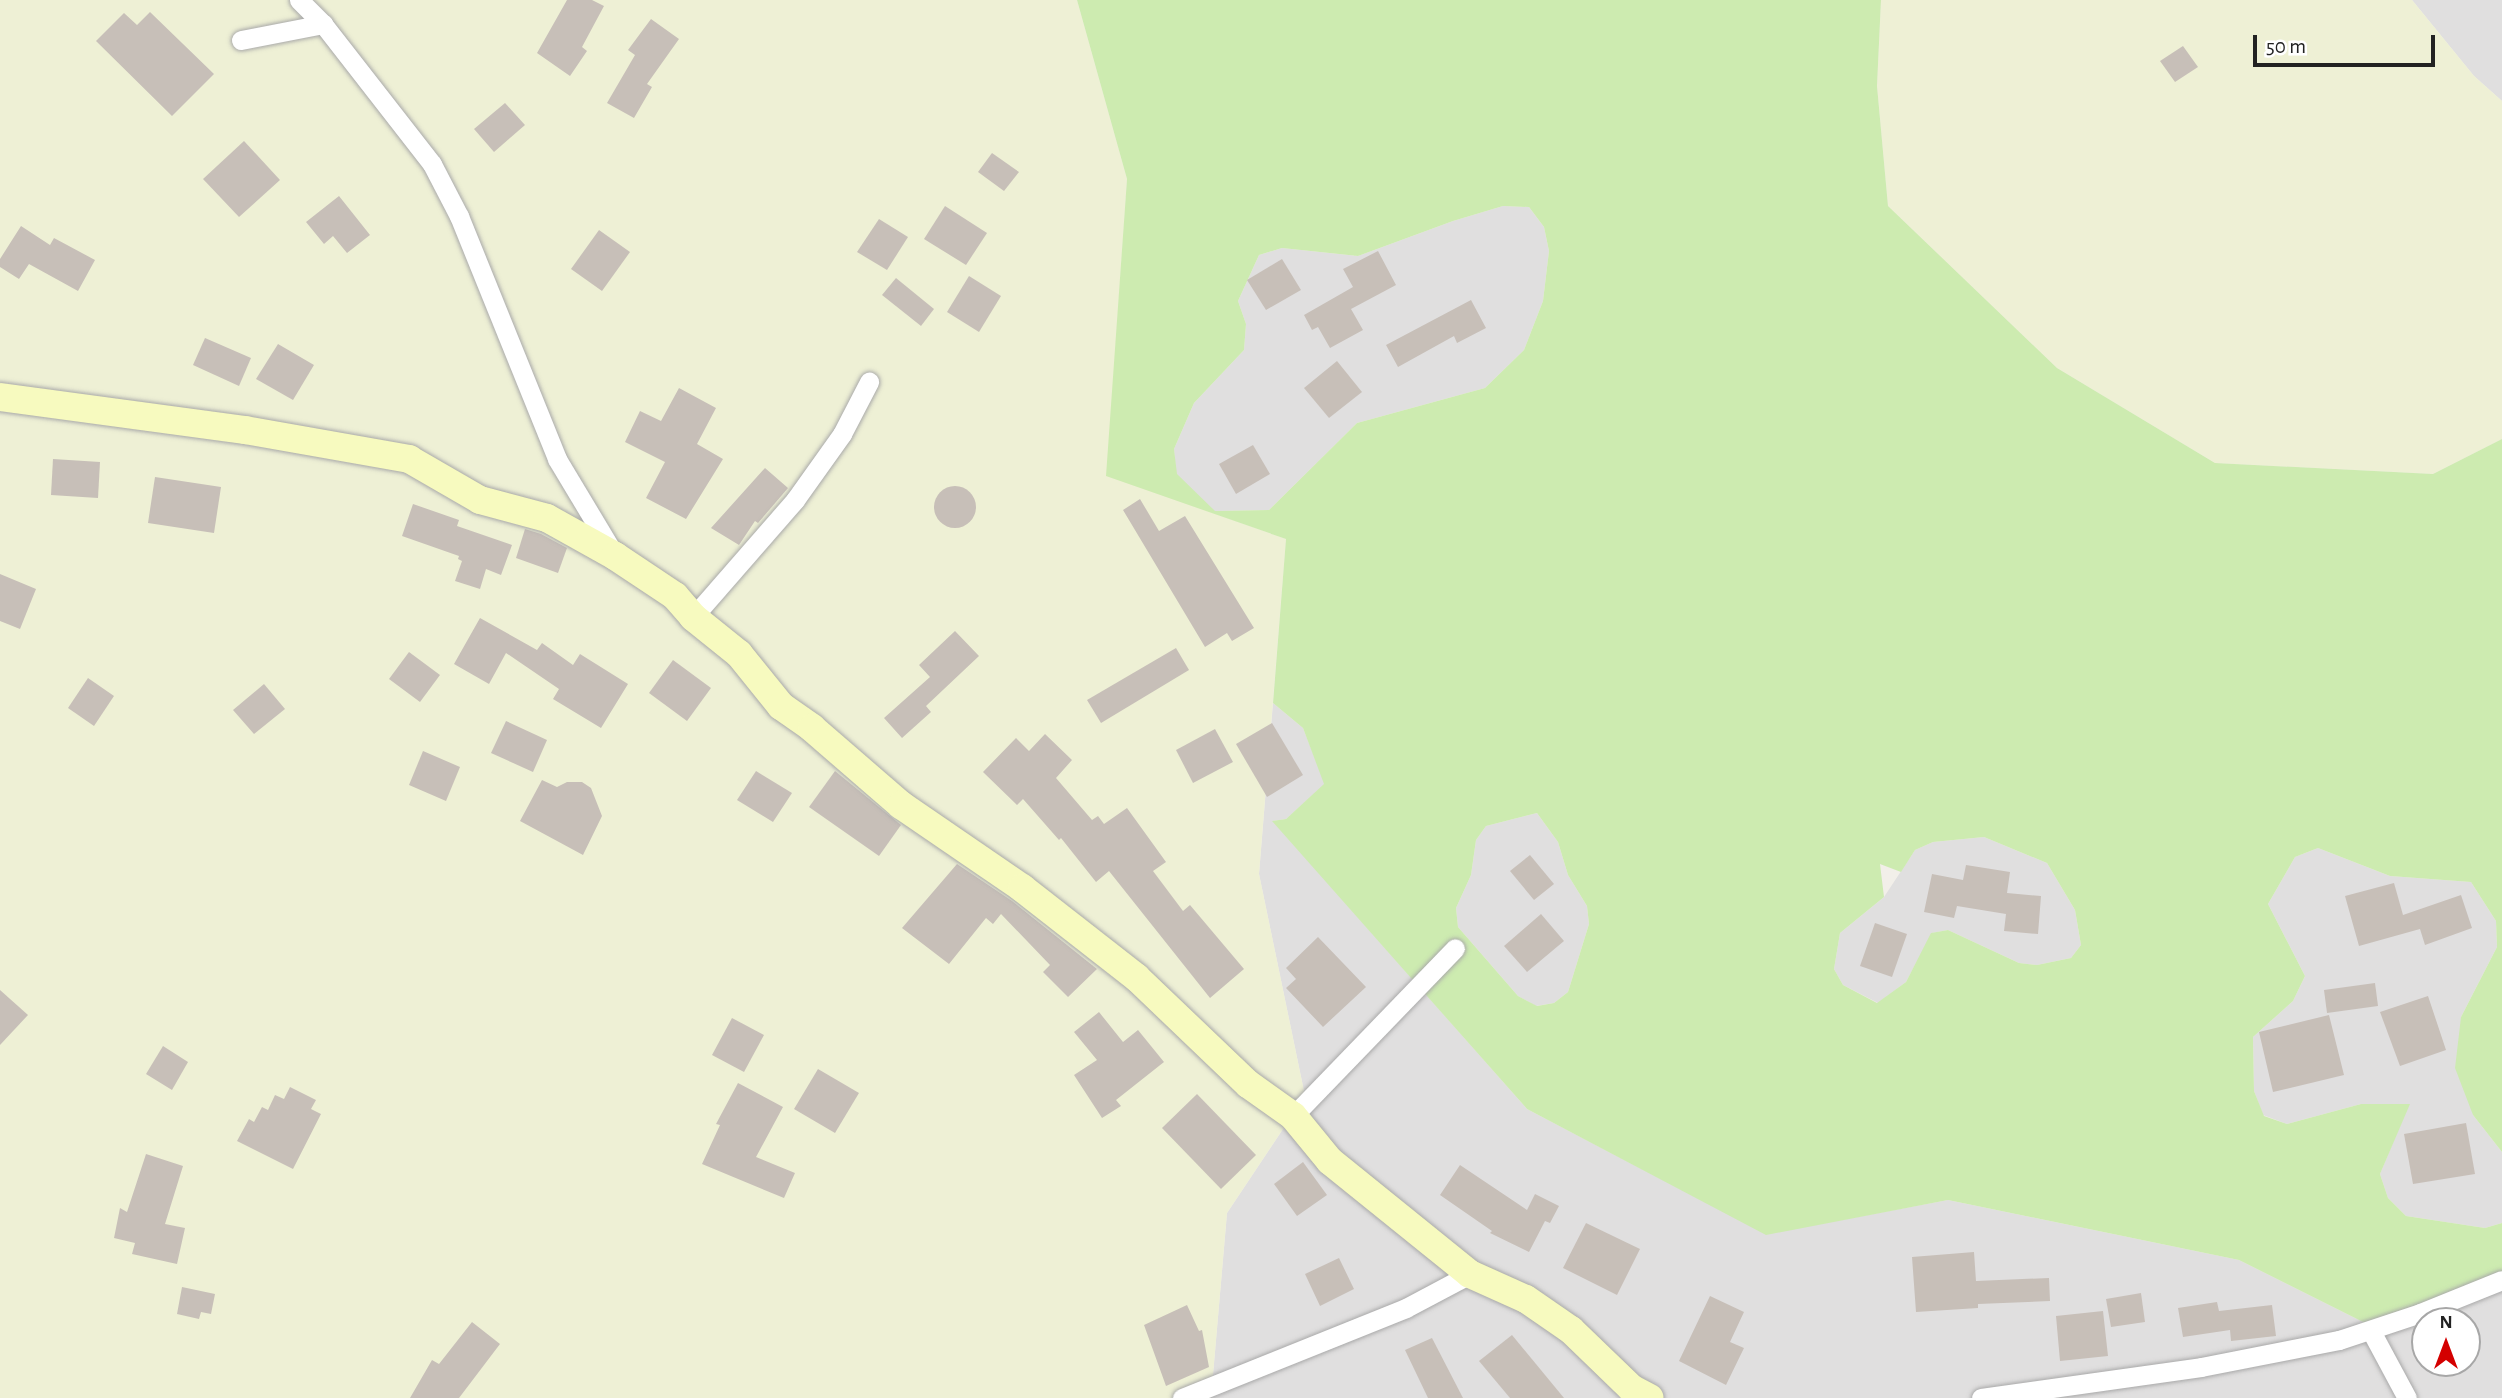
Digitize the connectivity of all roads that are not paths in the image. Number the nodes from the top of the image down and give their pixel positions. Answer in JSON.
{"nodes":[{"id":1,"x":299,"y":0,"type":"edge"},
{"id":2,"x":323,"y":24,"type":"junction"},
{"id":3,"x":242,"y":40,"type":"dead end"},
{"id":4,"x":869,"y":382,"type":"dead end"},
{"id":5,"x":0,"y":397,"type":"edge"},
{"id":6,"x":615,"y":556,"type":"junction"},
{"id":7,"x":693,"y":617,"type":"junction"},
{"id":8,"x":1455,"y":948,"type":"dead end"},
{"id":9,"x":1293,"y":1116,"type":"junction"},
{"id":10,"x":1470,"y":1274,"type":"junction"},
{"id":11,"x":2502,"y":1280,"type":"edge"},
{"id":12,"x":2371,"y":1331,"type":"junction"},
{"id":13,"x":1637,"y":1395,"type":"edge"},
{"id":14,"x":1182,"y":1398,"type":"edge"},
{"id":15,"x":1981,"y":1398,"type":"edge"},
{"id":16,"x":2407,"y":1398,"type":"edge"}],
"edges":[{"from":1,"to":2,"type":"street"},
{"from":2,"to":3,"type":"street"},
{"from":2,"to":6,"type":"street"},
{"from":4,"to":7,"type":"street"},
{"from":5,"to":6,"type":"street"},
{"from":6,"to":7,"type":"street"},
{"from":7,"to":9,"type":"street"},
{"from":8,"to":9,"type":"street"},
{"from":9,"to":10,"type":"street"},
{"from":10,"to":13,"type":"street"},
{"from":10,"to":14,"type":"street"},
{"from":11,"to":12,"type":"street"},
{"from":12,"to":15,"type":"street"},
{"from":12,"to":16,"type":"street"}]}
